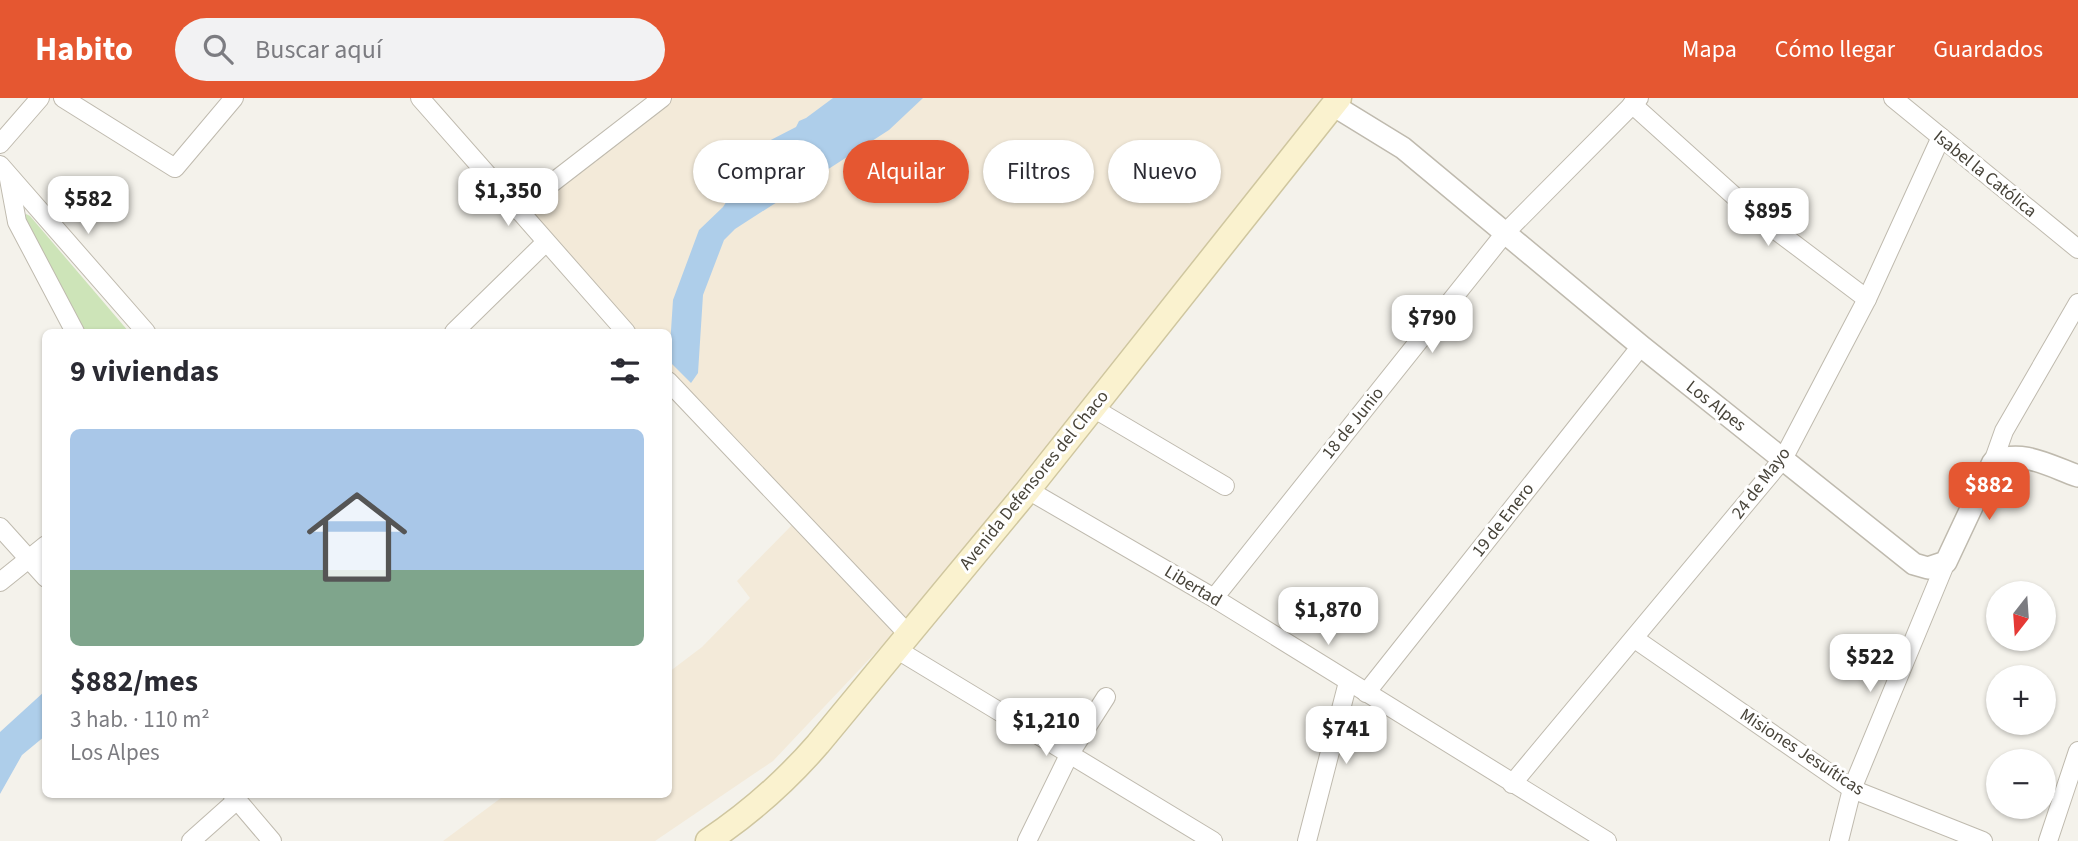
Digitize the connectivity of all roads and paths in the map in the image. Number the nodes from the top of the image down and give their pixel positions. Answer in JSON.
{"nodes":[{"id":1,"x":40,"y":98,"type":"edge"},
{"id":2,"x":63,"y":98,"type":"edge"},
{"id":3,"x":234,"y":98,"type":"edge"},
{"id":4,"x":420,"y":98,"type":"edge"},
{"id":5,"x":662,"y":98,"type":"edge"},
{"id":6,"x":1893,"y":98,"type":"edge"},
{"id":7,"x":1635,"y":101,"type":"edge"},
{"id":8,"x":1336,"y":102,"type":"edge"},
{"id":9,"x":1941,"y":137,"type":"junction"},
{"id":10,"x":0,"y":144,"type":"edge"},
{"id":11,"x":3,"y":168,"type":"edge"},
{"id":12,"x":517,"y":210,"type":"junction"},
{"id":13,"x":1505,"y":233,"type":"junction"},
{"id":14,"x":545,"y":243,"type":"junction"},
{"id":15,"x":2078,"y":249,"type":"edge"},
{"id":16,"x":1867,"y":299,"type":"junction"},
{"id":17,"x":2078,"y":303,"type":"edge"},
{"id":18,"x":73,"y":329,"type":"edge"},
{"id":19,"x":143,"y":329,"type":"edge"},
{"id":20,"x":457,"y":329,"type":"edge"},
{"id":21,"x":623,"y":329,"type":"edge"},
{"id":22,"x":1641,"y":346,"type":"junction"},
{"id":23,"x":672,"y":385,"type":"edge"},
{"id":24,"x":1093,"y":408,"type":"junction"},
{"id":25,"x":1783,"y":459,"type":"junction"},
{"id":26,"x":1993,"y":462,"type":"junction"},
{"id":27,"x":2078,"y":476,"type":"edge"},
{"id":28,"x":1225,"y":486,"type":"dead end"},
{"id":29,"x":1028,"y":490,"type":"junction"},
{"id":30,"x":0,"y":527,"type":"edge"},
{"id":31,"x":42,"y":548,"type":"edge"},
{"id":32,"x":29,"y":559,"type":"junction"},
{"id":33,"x":1946,"y":562,"type":"junction"},
{"id":34,"x":42,"y":574,"type":"edge"},
{"id":35,"x":0,"y":582,"type":"edge"},
{"id":36,"x":1214,"y":598,"type":"junction"},
{"id":37,"x":1635,"y":639,"type":"junction"},
{"id":38,"x":903,"y":642,"type":"junction"},
{"id":39,"x":1348,"y":682,"type":"junction"},
{"id":40,"x":1366,"y":693,"type":"junction"},
{"id":41,"x":1106,"y":697,"type":"dead end"},
{"id":42,"x":2078,"y":751,"type":"edge"},
{"id":43,"x":1069,"y":755,"type":"junction"},
{"id":44,"x":1512,"y":783,"type":"junction"},
{"id":45,"x":1852,"y":789,"type":"junction"},
{"id":46,"x":233,"y":798,"type":"edge"},
{"id":47,"x":235,"y":798,"type":"edge"},
{"id":48,"x":191,"y":841,"type":"edge"},
{"id":49,"x":272,"y":841,"type":"edge"},
{"id":50,"x":708,"y":841,"type":"edge"},
{"id":51,"x":1027,"y":841,"type":"edge"},
{"id":52,"x":1213,"y":841,"type":"edge"},
{"id":53,"x":1307,"y":841,"type":"edge"},
{"id":54,"x":1606,"y":841,"type":"edge"},
{"id":55,"x":1839,"y":841,"type":"edge"},
{"id":56,"x":1983,"y":841,"type":"edge"},
{"id":57,"x":2048,"y":841,"type":"edge"}],
"edges":[{"from":1,"to":10,"type":"street"},
{"from":2,"to":3,"type":"street"},
{"from":4,"to":12,"type":"street"},
{"from":5,"to":12,"type":"street"},
{"from":6,"to":9,"type":"street","name":"Isabel la Católica"},
{"from":7,"to":13,"type":"street","name":"18 de Junio"},
{"from":7,"to":16,"type":"street"},
{"from":8,"to":13,"type":"street","name":"Los Alpes"},
{"from":8,"to":24,"type":"main road","name":"Avenida Defensores del Chaco"},
{"from":9,"to":15,"type":"street","name":"Isabel la Católica"},
{"from":9,"to":16,"type":"street","name":"24 de Mayo"},
{"from":11,"to":18,"type":"street"},
{"from":11,"to":19,"type":"street"},
{"from":12,"to":14,"type":"street"},
{"from":13,"to":22,"type":"street","name":"Los Alpes"},
{"from":13,"to":36,"type":"street","name":"18 de Junio"},
{"from":14,"to":20,"type":"street"},
{"from":14,"to":21,"type":"street"},
{"from":16,"to":25,"type":"street","name":"24 de Mayo"},
{"from":17,"to":26,"type":"street"},
{"from":22,"to":25,"type":"street","name":"Los Alpes"},
{"from":22,"to":40,"type":"street","name":"19 de Enero"},
{"from":23,"to":38,"type":"street"},
{"from":24,"to":28,"type":"street"},
{"from":24,"to":29,"type":"main road","name":"Avenida Defensores del Chaco"},
{"from":25,"to":33,"type":"street","name":"Los Alpes"},
{"from":25,"to":37,"type":"street","name":"24 de Mayo"},
{"from":26,"to":27,"type":"street"},
{"from":26,"to":33,"type":"street"},
{"from":29,"to":36,"type":"street","name":"Libertad"},
{"from":29,"to":38,"type":"main road","name":"Avenida Defensores del Chaco"},
{"from":30,"to":32,"type":"street"},
{"from":31,"to":32,"type":"street"},
{"from":32,"to":34,"type":"street"},
{"from":32,"to":35,"type":"street"},
{"from":33,"to":45,"type":"street"},
{"from":36,"to":39,"type":"street","name":"Libertad"},
{"from":37,"to":44,"type":"street","name":"24 de Mayo"},
{"from":37,"to":45,"type":"street","name":"Misiones Jesuíticas"},
{"from":38,"to":43,"type":"street"},
{"from":38,"to":50,"type":"main road","name":"Avenida Defensores del Chaco"},
{"from":39,"to":40,"type":"street","name":"Libertad"},
{"from":39,"to":53,"type":"street"},
{"from":40,"to":44,"type":"street","name":"Libertad"},
{"from":41,"to":43,"type":"street"},
{"from":42,"to":57,"type":"street"},
{"from":43,"to":51,"type":"street"},
{"from":43,"to":52,"type":"street"},
{"from":44,"to":54,"type":"street","name":"Libertad"},
{"from":45,"to":55,"type":"street"},
{"from":45,"to":56,"type":"street","name":"Misiones Jesuíticas"},
{"from":46,"to":48,"type":"street"},
{"from":47,"to":49,"type":"street"}]}
